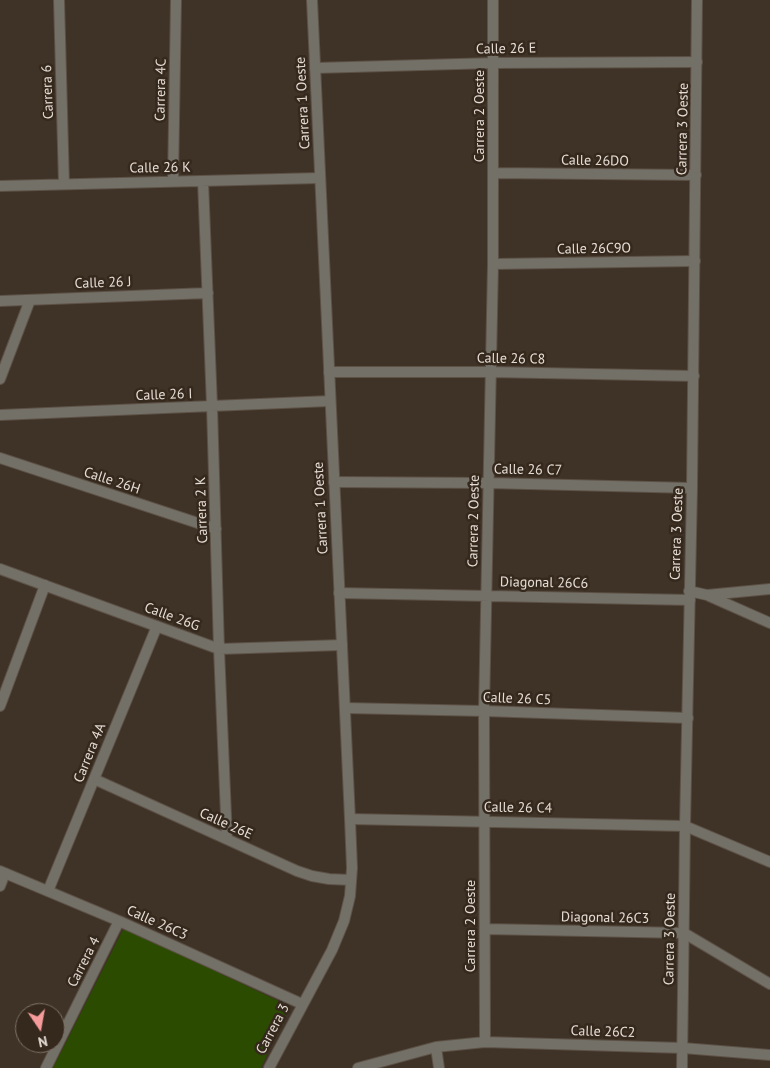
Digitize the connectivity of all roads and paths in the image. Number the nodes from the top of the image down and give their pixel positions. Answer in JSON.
{"nodes":[{"id":1,"x":59,"y":0,"type":"edge"},
{"id":2,"x":176,"y":0,"type":"edge"},
{"id":3,"x":312,"y":0,"type":"edge"},
{"id":4,"x":493,"y":0,"type":"edge"},
{"id":5,"x":697,"y":0,"type":"edge"},
{"id":6,"x":697,"y":62,"type":"junction"},
{"id":7,"x":494,"y":63,"type":"junction"},
{"id":8,"x":315,"y":68,"type":"junction"},
{"id":9,"x":493,"y":173,"type":"junction"},
{"id":10,"x":696,"y":176,"type":"junction"},
{"id":11,"x":320,"y":178,"type":"junction"},
{"id":12,"x":173,"y":181,"type":"junction"},
{"id":13,"x":203,"y":181,"type":"junction"},
{"id":14,"x":64,"y":184,"type":"junction"},
{"id":15,"x":0,"y":186,"type":"edge"},
{"id":16,"x":695,"y":261,"type":"junction"},
{"id":17,"x":493,"y":264,"type":"junction"},
{"id":18,"x":208,"y":292,"type":"junction"},
{"id":19,"x":30,"y":300,"type":"junction"},
{"id":20,"x":0,"y":301,"type":"edge"},
{"id":21,"x":329,"y":372,"type":"junction"},
{"id":22,"x":490,"y":372,"type":"junction"},
{"id":23,"x":694,"y":376,"type":"junction"},
{"id":24,"x":0,"y":379,"type":"edge"},
{"id":25,"x":330,"y":401,"type":"junction"},
{"id":26,"x":212,"y":406,"type":"junction"},
{"id":27,"x":0,"y":415,"type":"edge"},
{"id":28,"x":0,"y":458,"type":"edge"},
{"id":29,"x":334,"y":482,"type":"junction"},
{"id":30,"x":488,"y":483,"type":"junction"},
{"id":31,"x":692,"y":488,"type":"junction"},
{"id":32,"x":216,"y":530,"type":"junction"},
{"id":33,"x":0,"y":569,"type":"edge"},
{"id":34,"x":45,"y":585,"type":"junction"},
{"id":35,"x":770,"y":589,"type":"edge"},
{"id":36,"x":339,"y":593,"type":"junction"},
{"id":37,"x":689,"y":595,"type":"junction"},
{"id":38,"x":707,"y":595,"type":"junction"},
{"id":39,"x":486,"y":596,"type":"junction"},
{"id":40,"x":770,"y":623,"type":"edge"},
{"id":41,"x":157,"y":626,"type":"junction"},
{"id":42,"x":342,"y":645,"type":"junction"},
{"id":43,"x":219,"y":649,"type":"junction"},
{"id":44,"x":0,"y":706,"type":"edge"},
{"id":45,"x":345,"y":708,"type":"junction"},
{"id":46,"x":484,"y":711,"type":"junction"},
{"id":47,"x":688,"y":718,"type":"junction"},
{"id":48,"x":94,"y":779,"type":"junction"},
{"id":49,"x":350,"y":819,"type":"junction"},
{"id":50,"x":484,"y":821,"type":"junction"},
{"id":51,"x":685,"y":826,"type":"junction"},
{"id":52,"x":227,"y":839,"type":"junction"},
{"id":53,"x":770,"y":862,"type":"edge"},
{"id":54,"x":3,"y":872,"type":"edge"},
{"id":55,"x":351,"y":880,"type":"junction"},
{"id":56,"x":0,"y":886,"type":"edge"},
{"id":57,"x":48,"y":891,"type":"junction"},
{"id":58,"x":120,"y":921,"type":"junction"},
{"id":59,"x":485,"y":929,"type":"junction"},
{"id":60,"x":684,"y":933,"type":"junction"},
{"id":61,"x":770,"y":984,"type":"edge"},
{"id":62,"x":302,"y":1004,"type":"junction"},
{"id":63,"x":485,"y":1042,"type":"junction"},
{"id":64,"x":436,"y":1047,"type":"junction"},
{"id":65,"x":683,"y":1048,"type":"junction"},
{"id":66,"x":770,"y":1055,"type":"edge"},
{"id":67,"x":46,"y":1068,"type":"edge"},
{"id":68,"x":269,"y":1068,"type":"edge"},
{"id":69,"x":358,"y":1068,"type":"edge"},
{"id":70,"x":439,"y":1068,"type":"edge"},
{"id":71,"x":682,"y":1068,"type":"edge"}],
"edges":[{"from":1,"to":14,"type":"street","name":"Carrera 6"},
{"from":2,"to":12,"type":"street","name":"Carrera 4C"},
{"from":3,"to":8,"type":"street","name":"Carrera 1 Oeste"},
{"from":4,"to":7,"type":"street","name":"Carrera 2 Oeste"},
{"from":5,"to":6,"type":"street","name":"Carrera 3 Oeste"},
{"from":6,"to":7,"type":"street","name":"Calle 26 E"},
{"from":6,"to":10,"type":"street","name":"Carrera 3 Oeste"},
{"from":7,"to":8,"type":"street","name":"Calle 26 E"},
{"from":7,"to":9,"type":"street","name":"Carrera 2 Oeste"},
{"from":8,"to":11,"type":"street","name":"Carrera 1 Oeste"},
{"from":9,"to":10,"type":"street","name":"Calle 26DO"},
{"from":9,"to":17,"type":"street","name":"Carrera 2 Oeste"},
{"from":10,"to":16,"type":"street","name":"Carrera 3 Oeste"},
{"from":11,"to":13,"type":"street","name":"Calle 26 K"},
{"from":11,"to":21,"type":"street","name":"Carrera 1 Oeste"},
{"from":12,"to":13,"type":"street","name":"Calle 26 K"},
{"from":12,"to":14,"type":"street","name":"Calle 26 K"},
{"from":13,"to":18,"type":"street","name":"Carrera 2 K"},
{"from":14,"to":15,"type":"street","name":"Calle 26 K"},
{"from":16,"to":17,"type":"street","name":"Calle 26C9O"},
{"from":16,"to":23,"type":"street","name":"Carrera 3 Oeste"},
{"from":17,"to":22,"type":"street","name":"Carrera 2 Oeste"},
{"from":18,"to":19,"type":"street","name":"Calle 26 J"},
{"from":18,"to":26,"type":"street","name":"Carrera 2 K"},
{"from":19,"to":20,"type":"street","name":"Calle 26 J"},
{"from":19,"to":24,"type":"street"},
{"from":21,"to":22,"type":"street","name":"Calle 26 C8"},
{"from":21,"to":25,"type":"street","name":"Carrera 1 Oeste"},
{"from":22,"to":23,"type":"street","name":"Calle 26 C8"},
{"from":22,"to":30,"type":"street","name":"Carrera 2 Oeste"},
{"from":23,"to":31,"type":"street","name":"Carrera 3 Oeste"},
{"from":25,"to":26,"type":"street","name":"Calle 26 I"},
{"from":25,"to":29,"type":"street","name":"Carrera 1 Oeste"},
{"from":26,"to":27,"type":"street","name":"Calle 26 I"},
{"from":26,"to":32,"type":"street","name":"Carrera 2 K"},
{"from":28,"to":32,"type":"street","name":"Calle 26H"},
{"from":29,"to":30,"type":"street","name":"Calle 26 C7"},
{"from":29,"to":36,"type":"street","name":"Carrera 1 Oeste"},
{"from":30,"to":31,"type":"street","name":"Calle 26 C7"},
{"from":30,"to":39,"type":"street","name":"Carrera 2 Oeste"},
{"from":31,"to":37,"type":"street","name":"Carrera 3 Oeste"},
{"from":32,"to":43,"type":"street","name":"Carrera 2 K"},
{"from":33,"to":34,"type":"street","name":"Calle 26G"},
{"from":34,"to":41,"type":"street","name":"Calle 26G"},
{"from":34,"to":44,"type":"street"},
{"from":35,"to":38,"type":"street","name":"Diagonal 26C6"},
{"from":36,"to":39,"type":"street","name":"Diagonal 26C6"},
{"from":36,"to":42,"type":"street","name":"Carrera 1 Oeste"},
{"from":37,"to":38,"type":"street","name":"Diagonal 26C6"},
{"from":37,"to":39,"type":"street","name":"Diagonal 26C6"},
{"from":37,"to":47,"type":"street","name":"Carrera 3 Oeste"},
{"from":38,"to":40,"type":"street","name":"Diagonal 26C6"},
{"from":39,"to":46,"type":"street","name":"Carrera 2 Oeste"},
{"from":41,"to":43,"type":"street","name":"Calle 26G"},
{"from":41,"to":48,"type":"street","name":"Carrera 4A"},
{"from":42,"to":43,"type":"street","name":"Calle 26G"},
{"from":42,"to":45,"type":"street","name":"Carrera 1 Oeste"},
{"from":43,"to":52,"type":"street","name":"Carrera 2 K"},
{"from":45,"to":46,"type":"street","name":"Calle 26 C5"},
{"from":45,"to":49,"type":"street","name":"Carrera 1 Oeste"},
{"from":46,"to":47,"type":"street","name":"Calle 26 C5"},
{"from":46,"to":50,"type":"street","name":"Carrera 2 Oeste"},
{"from":47,"to":51,"type":"street","name":"Carrera 3 Oeste"},
{"from":48,"to":52,"type":"street","name":"Calle 26E"},
{"from":48,"to":57,"type":"street","name":"Carrera 4A"},
{"from":49,"to":50,"type":"street","name":"Calle 26 C4"},
{"from":49,"to":55,"type":"street","name":"Carrera 1 Oeste"},
{"from":50,"to":51,"type":"street","name":"Calle 26 C4"},
{"from":50,"to":59,"type":"street","name":"Carrera 2 Oeste"},
{"from":51,"to":53,"type":"street"},
{"from":51,"to":60,"type":"street","name":"Carrera 3 Oeste"},
{"from":52,"to":55,"type":"street","name":"Calle 26E"},
{"from":54,"to":56,"type":"street"},
{"from":54,"to":57,"type":"street","name":"Calle 26C3"},
{"from":55,"to":62,"type":"street","name":"Carrera 1 Oeste"},
{"from":57,"to":58,"type":"street","name":"Calle 26C3"},
{"from":58,"to":62,"type":"street","name":"Calle 26C3"},
{"from":58,"to":67,"type":"street","name":"Carrera 4"},
{"from":59,"to":60,"type":"street","name":"Diagonal 26C3"},
{"from":59,"to":63,"type":"street","name":"Carrera 2 Oeste"},
{"from":60,"to":61,"type":"street","name":"Diagonal 26C3"},
{"from":60,"to":65,"type":"street","name":"Carrera 3 Oeste"},
{"from":62,"to":68,"type":"street","name":"Carrera 3"},
{"from":63,"to":64,"type":"street","name":"Calle 26C2"},
{"from":63,"to":65,"type":"street","name":"Calle 26C2"},
{"from":64,"to":69,"type":"street"},
{"from":64,"to":70,"type":"street"},
{"from":65,"to":66,"type":"street","name":"Calle 26C2"},
{"from":65,"to":71,"type":"street","name":"Carrera 3 Oeste"}]}
